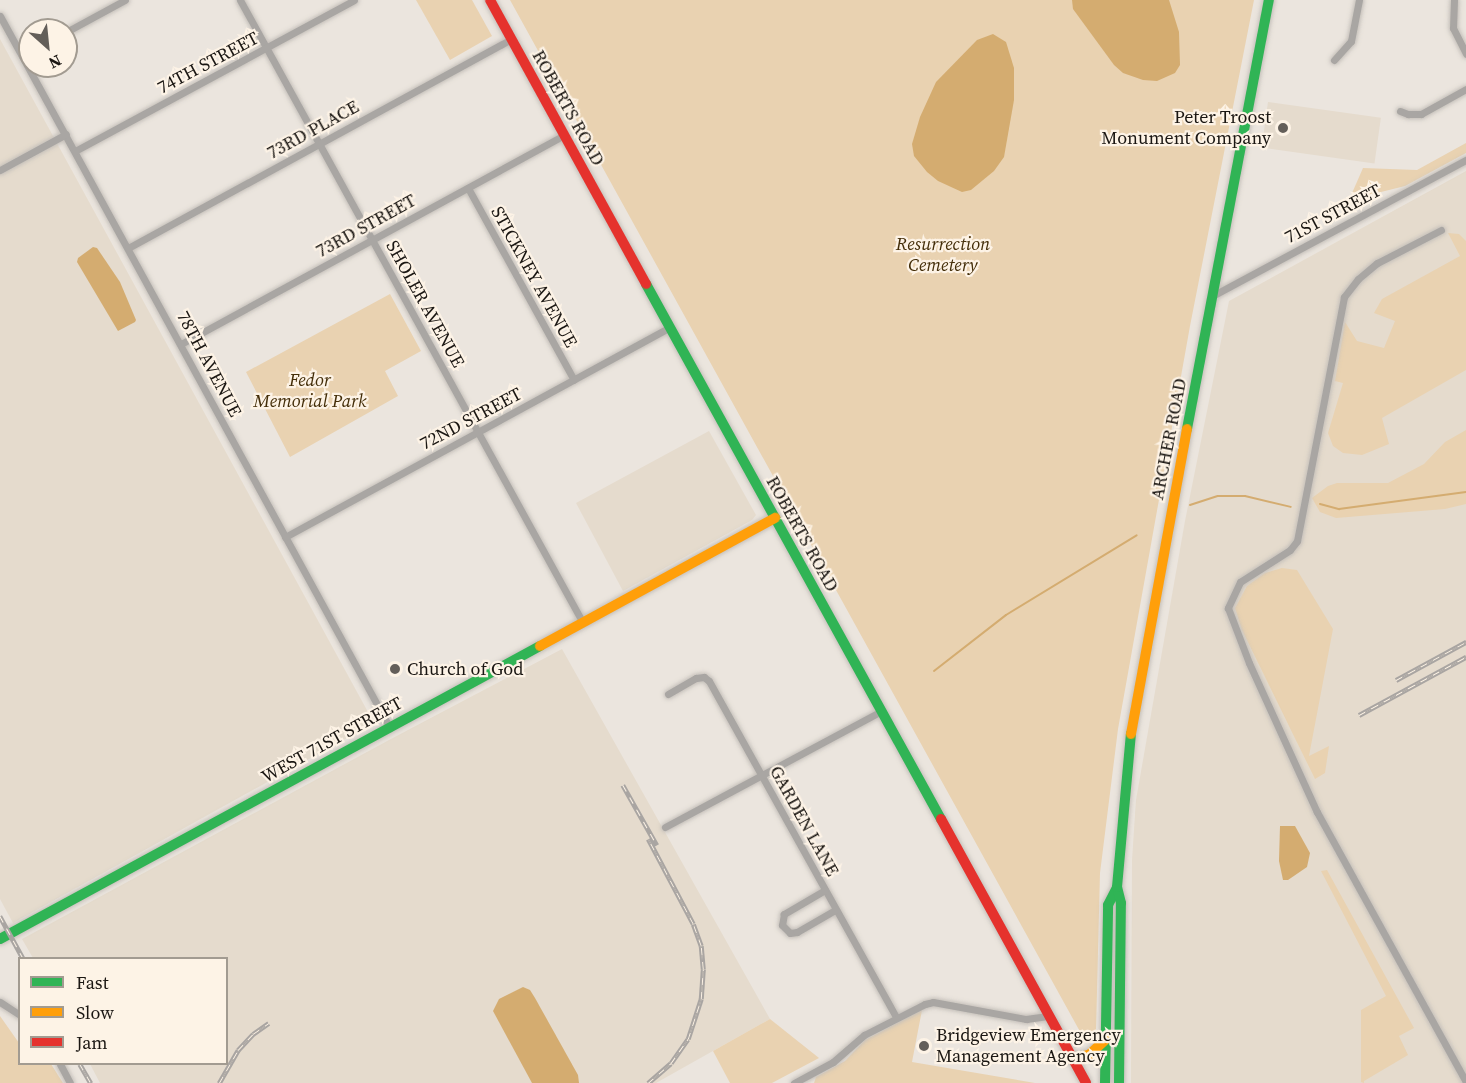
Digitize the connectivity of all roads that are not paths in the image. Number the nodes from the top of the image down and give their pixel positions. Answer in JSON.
{"nodes":[{"id":1,"x":125,"y":0,"type":"edge"},
{"id":2,"x":240,"y":0,"type":"edge"},
{"id":3,"x":354,"y":0,"type":"edge"},
{"id":4,"x":490,"y":0,"type":"edge"},
{"id":5,"x":1269,"y":0,"type":"edge"},
{"id":6,"x":1359,"y":0,"type":"edge"},
{"id":7,"x":1454,"y":0,"type":"edge"},
{"id":8,"x":0,"y":16,"type":"edge"},
{"id":9,"x":78,"y":25,"type":"edge"},
{"id":10,"x":512,"y":39,"type":"junction"},
{"id":11,"x":18,"y":49,"type":"edge"},
{"id":12,"x":265,"y":49,"type":"junction"},
{"id":13,"x":1466,"y":54,"type":"edge"},
{"id":14,"x":1334,"y":60,"type":"dead end"},
{"id":15,"x":34,"y":78,"type":"edge"},
{"id":16,"x":1466,"y":89,"type":"edge"},
{"id":17,"x":1400,"y":111,"type":"dead end"},
{"id":18,"x":66,"y":134,"type":"junction"},
{"id":19,"x":564,"y":135,"type":"junction"},
{"id":20,"x":320,"y":144,"type":"junction"},
{"id":21,"x":75,"y":151,"type":"junction"},
{"id":22,"x":1466,"y":160,"type":"edge"},
{"id":23,"x":0,"y":170,"type":"edge"},
{"id":24,"x":468,"y":188,"type":"junction"},
{"id":25,"x":1441,"y":230,"type":"dead end"},
{"id":26,"x":372,"y":240,"type":"junction"},
{"id":27,"x":128,"y":248,"type":"junction"},
{"id":28,"x":1214,"y":295,"type":"junction"},
{"id":29,"x":670,"y":327,"type":"junction"},
{"id":30,"x":182,"y":344,"type":"junction"},
{"id":31,"x":574,"y":380,"type":"junction"},
{"id":32,"x":478,"y":432,"type":"junction"},
{"id":33,"x":775,"y":518,"type":"junction"},
{"id":34,"x":285,"y":537,"type":"junction"},
{"id":35,"x":583,"y":623,"type":"junction"},
{"id":36,"x":668,"y":694,"type":"dead end"},
{"id":37,"x":881,"y":711,"type":"junction"},
{"id":38,"x":390,"y":728,"type":"junction"},
{"id":39,"x":761,"y":775,"type":"junction"},
{"id":40,"x":665,"y":827,"type":"dead end"},
{"id":41,"x":1117,"y":887,"type":"junction"},
{"id":42,"x":825,"y":890,"type":"junction"},
{"id":43,"x":836,"y":910,"type":"junction"},
{"id":44,"x":0,"y":939,"type":"edge"},
{"id":45,"x":0,"y":1002,"type":"edge"},
{"id":46,"x":18,"y":1014,"type":"edge"},
{"id":47,"x":1048,"y":1016,"type":"junction"},
{"id":48,"x":896,"y":1017,"type":"junction"},
{"id":49,"x":1105,"y":1040,"type":"junction"},
{"id":50,"x":1071,"y":1059,"type":"junction"},
{"id":51,"x":61,"y":1065,"type":"edge"},
{"id":52,"x":1466,"y":1082,"type":"edge"},
{"id":53,"x":70,"y":1083,"type":"edge"},
{"id":54,"x":794,"y":1083,"type":"edge"},
{"id":55,"x":1086,"y":1083,"type":"edge"},
{"id":56,"x":1105,"y":1083,"type":"edge"},
{"id":57,"x":1119,"y":1083,"type":"edge"}],
"edges":[{"from":1,"to":9,"type":"street"},
{"from":2,"to":12,"type":"street","name":"SHOLER AVENUE"},
{"from":3,"to":12,"type":"street","name":"74TH STREET"},
{"from":4,"to":10,"type":"street","name":"ROBERTS ROAD"},
{"from":5,"to":28,"type":"street","name":"ARCHER ROAD"},
{"from":6,"to":14,"type":"street"},
{"from":7,"to":13,"type":"street"},
{"from":8,"to":11,"type":"street","name":"78TH AVENUE"},
{"from":10,"to":19,"type":"street","name":"ROBERTS ROAD"},
{"from":10,"to":20,"type":"street","name":"73RD PLACE"},
{"from":12,"to":20,"type":"street","name":"SHOLER AVENUE"},
{"from":12,"to":21,"type":"street","name":"74TH STREET"},
{"from":15,"to":18,"type":"street","name":"78TH AVENUE"},
{"from":16,"to":17,"type":"street"},
{"from":18,"to":21,"type":"street","name":"78TH AVENUE"},
{"from":18,"to":23,"type":"street"},
{"from":19,"to":24,"type":"street","name":"73RD STREET"},
{"from":19,"to":29,"type":"street","name":"ROBERTS ROAD"},
{"from":20,"to":26,"type":"street","name":"SHOLER AVENUE"},
{"from":20,"to":27,"type":"street","name":"73RD PLACE"},
{"from":21,"to":27,"type":"street","name":"78TH AVENUE"},
{"from":22,"to":28,"type":"street","name":"71ST STREET"},
{"from":24,"to":26,"type":"street","name":"73RD STREET"},
{"from":24,"to":31,"type":"street","name":"STICKNEY AVENUE"},
{"from":25,"to":52,"type":"street"},
{"from":26,"to":30,"type":"street","name":"73RD STREET"},
{"from":26,"to":32,"type":"street","name":"SHOLER AVENUE"},
{"from":27,"to":30,"type":"street","name":"78TH AVENUE"},
{"from":28,"to":41,"type":"street","name":"ARCHER ROAD"},
{"from":29,"to":31,"type":"street","name":"72ND STREET"},
{"from":29,"to":33,"type":"street","name":"ROBERTS ROAD"},
{"from":30,"to":34,"type":"street","name":"78TH AVENUE"},
{"from":31,"to":32,"type":"street","name":"72ND STREET"},
{"from":32,"to":34,"type":"street","name":"72ND STREET"},
{"from":32,"to":35,"type":"street","name":"SHOLER AVENUE"},
{"from":33,"to":35,"type":"street","name":"WEST 71ST STREET"},
{"from":33,"to":37,"type":"street","name":"ROBERTS ROAD"},
{"from":34,"to":38,"type":"street","name":"78TH AVENUE"},
{"from":35,"to":38,"type":"street","name":"WEST 71ST STREET"},
{"from":36,"to":39,"type":"street","name":"GARDEN LANE"},
{"from":37,"to":39,"type":"street"},
{"from":37,"to":47,"type":"street","name":"ROBERTS ROAD"},
{"from":38,"to":44,"type":"street","name":"WEST 71ST STREET"},
{"from":39,"to":40,"type":"street"},
{"from":39,"to":42,"type":"street","name":"GARDEN LANE"},
{"from":41,"to":49,"type":"street","name":"ARCHER ROAD"},
{"from":41,"to":57,"type":"street","name":"ARCHER ROAD"},
{"from":42,"to":43,"type":"street","name":"GARDEN LANE"},
{"from":42,"to":43,"type":"street"},
{"from":43,"to":48,"type":"street","name":"GARDEN LANE"},
{"from":45,"to":46,"type":"street"},
{"from":47,"to":48,"type":"street"},
{"from":47,"to":50,"type":"street","name":"ROBERTS ROAD"},
{"from":48,"to":54,"type":"street"},
{"from":49,"to":50,"type":"street"},
{"from":49,"to":56,"type":"street","name":"ARCHER ROAD"},
{"from":50,"to":55,"type":"street","name":"ROBERTS ROAD"},
{"from":51,"to":53,"type":"street"}]}
